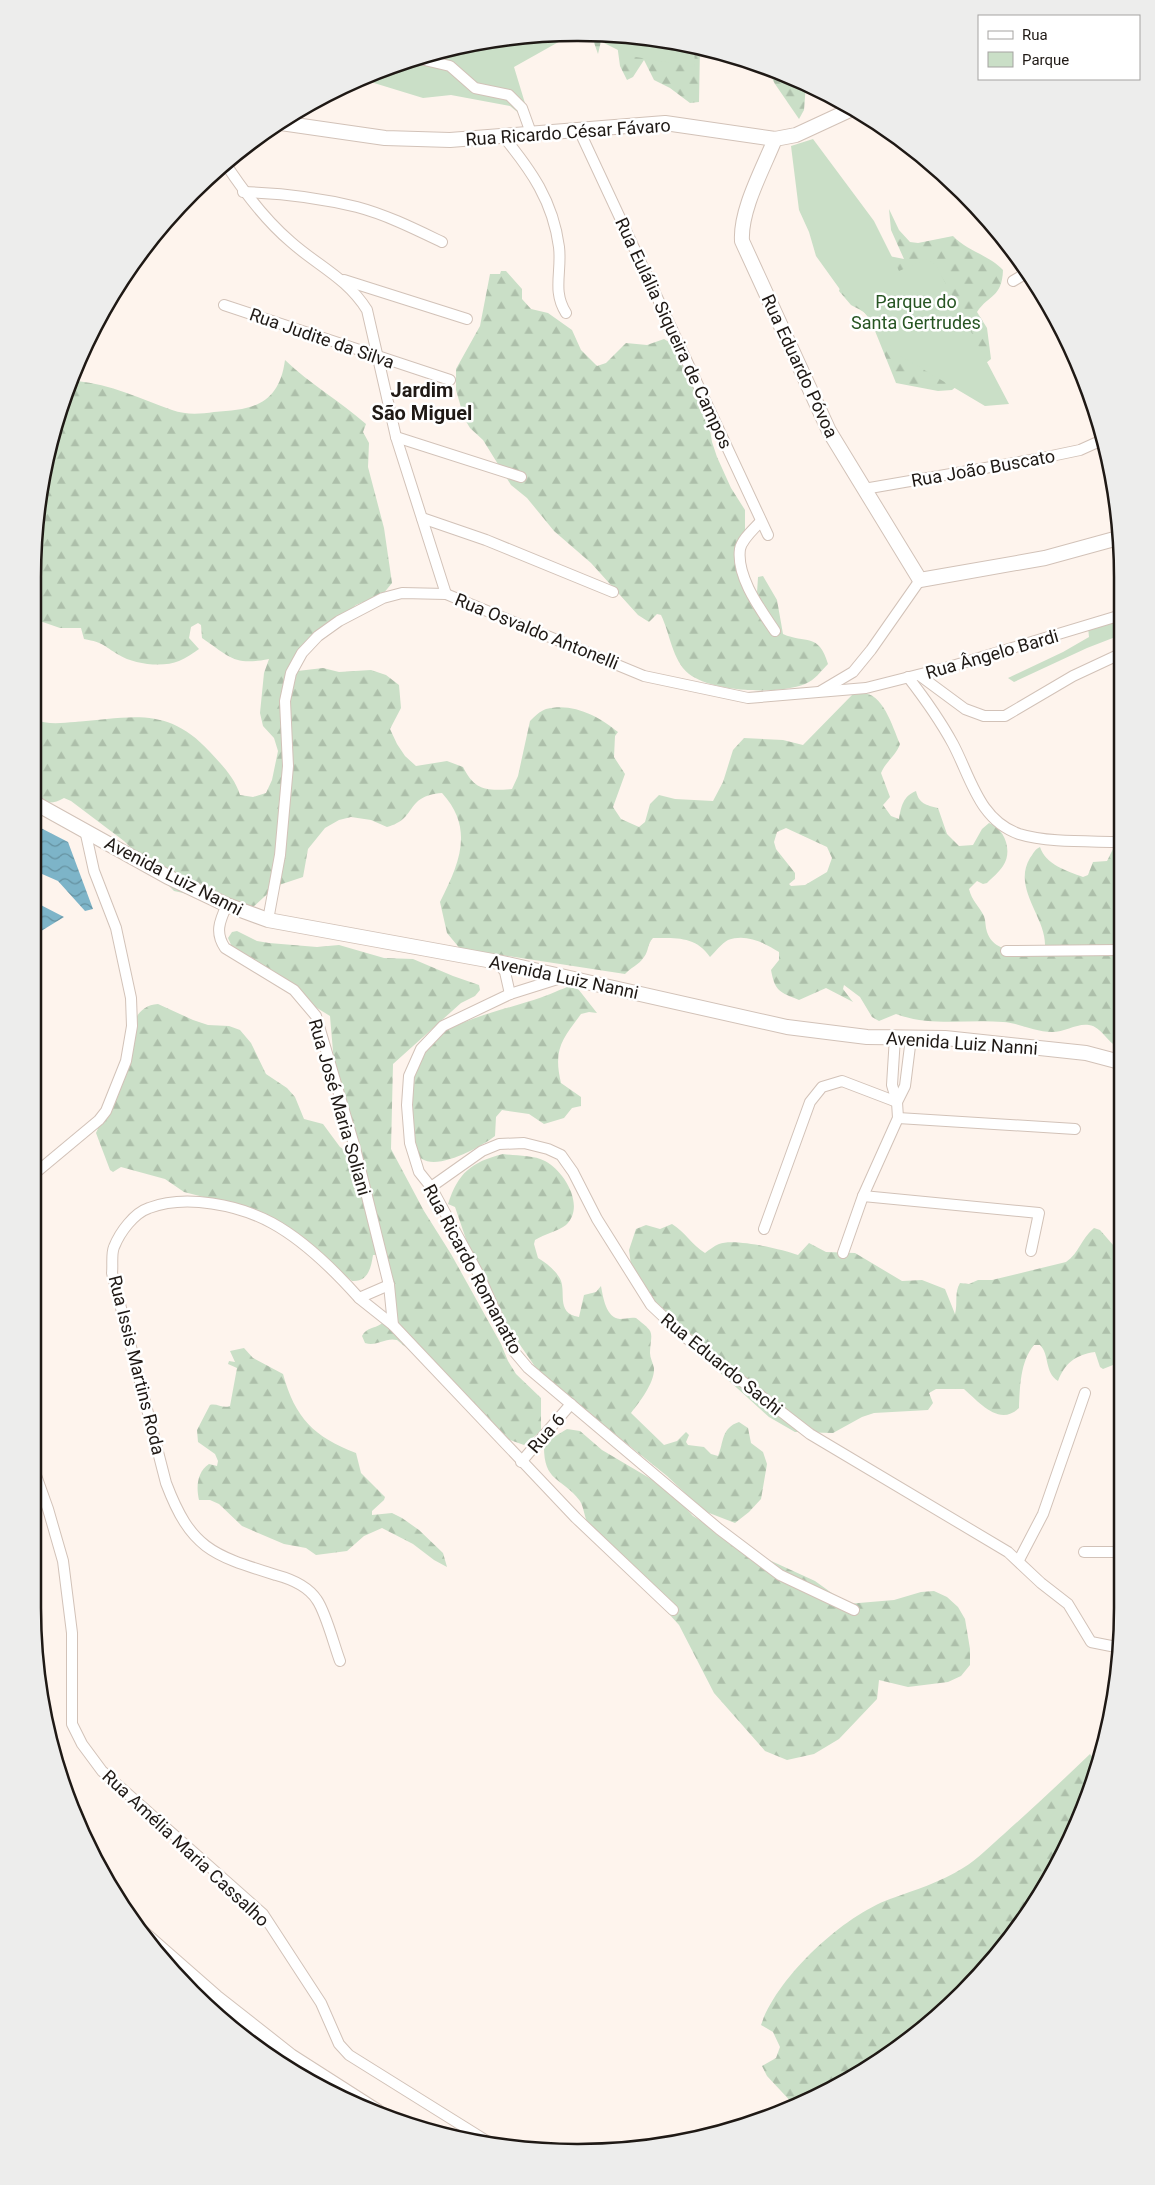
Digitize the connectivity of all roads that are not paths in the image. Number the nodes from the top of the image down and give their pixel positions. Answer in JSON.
{"nodes":[{"id":1,"x":433,"y":62,"type":"edge"},
{"id":2,"x":845,"y":112,"type":"edge"},
{"id":3,"x":291,"y":125,"type":"edge"},
{"id":4,"x":579,"y":130,"type":"junction"},
{"id":5,"x":531,"y":133,"type":"junction"},
{"id":6,"x":503,"y":136,"type":"junction"},
{"id":7,"x":775,"y":139,"type":"junction"},
{"id":8,"x":229,"y":170,"type":"edge"},
{"id":9,"x":243,"y":192,"type":"junction"},
{"id":10,"x":442,"y":242,"type":"dead end"},
{"id":11,"x":1020,"y":276,"type":"edge"},
{"id":12,"x":341,"y":279,"type":"junction"},
{"id":13,"x":1012,"y":281,"type":"dead end"},
{"id":14,"x":224,"y":305,"type":"dead end"},
{"id":15,"x":566,"y":314,"type":"dead end"},
{"id":16,"x":467,"y":319,"type":"dead end"},
{"id":17,"x":377,"y":357,"type":"junction"},
{"id":18,"x":450,"y":380,"type":"dead end"},
{"id":19,"x":396,"y":437,"type":"junction"},
{"id":20,"x":1096,"y":443,"type":"edge"},
{"id":21,"x":521,"y":477,"type":"dead end"},
{"id":22,"x":864,"y":489,"type":"junction"},
{"id":23,"x":422,"y":518,"type":"junction"},
{"id":24,"x":761,"y":521,"type":"junction"},
{"id":25,"x":768,"y":535,"type":"dead end"},
{"id":26,"x":1113,"y":539,"type":"edge"},
{"id":27,"x":920,"y":580,"type":"junction"},
{"id":28,"x":614,"y":592,"type":"dead end"},
{"id":29,"x":446,"y":594,"type":"junction"},
{"id":30,"x":1114,"y":617,"type":"edge"},
{"id":31,"x":775,"y":632,"type":"dead end"},
{"id":32,"x":1114,"y":657,"type":"edge"},
{"id":33,"x":852,"y":672,"type":"junction"},
{"id":34,"x":913,"y":676,"type":"junction"},
{"id":35,"x":866,"y":688,"type":"junction"},
{"id":36,"x":818,"y":692,"type":"junction"},
{"id":37,"x":41,"y":806,"type":"edge"},
{"id":38,"x":85,"y":830,"type":"junction"},
{"id":39,"x":1114,"y":842,"type":"edge"},
{"id":40,"x":227,"y":905,"type":"junction"},
{"id":41,"x":268,"y":920,"type":"junction"},
{"id":42,"x":1114,"y":950,"type":"edge"},
{"id":43,"x":1006,"y":951,"type":"dead end"},
{"id":44,"x":498,"y":962,"type":"junction"},
{"id":45,"x":529,"y":969,"type":"junction"},
{"id":46,"x":565,"y":977,"type":"junction"},
{"id":47,"x":528,"y":988,"type":"junction"},
{"id":48,"x":510,"y":994,"type":"junction"},
{"id":49,"x":895,"y":1038,"type":"junction"},
{"id":50,"x":911,"y":1038,"type":"junction"},
{"id":51,"x":1114,"y":1060,"type":"edge"},
{"id":52,"x":897,"y":1102,"type":"junction"},
{"id":53,"x":898,"y":1118,"type":"junction"},
{"id":54,"x":1075,"y":1129,"type":"dead end"},
{"id":55,"x":41,"y":1168,"type":"edge"},
{"id":56,"x":431,"y":1187,"type":"junction"},
{"id":57,"x":863,"y":1196,"type":"junction"},
{"id":58,"x":764,"y":1229,"type":"dead end"},
{"id":59,"x":1031,"y":1251,"type":"dead end"},
{"id":60,"x":843,"y":1253,"type":"dead end"},
{"id":61,"x":389,"y":1285,"type":"junction"},
{"id":62,"x":359,"y":1298,"type":"junction"},
{"id":63,"x":393,"y":1325,"type":"junction"},
{"id":64,"x":1085,"y":1393,"type":"dead end"},
{"id":65,"x":571,"y":1404,"type":"junction"},
{"id":66,"x":521,"y":1462,"type":"junction"},
{"id":67,"x":41,"y":1490,"type":"edge"},
{"id":68,"x":1084,"y":1552,"type":"dead end"},
{"id":69,"x":1114,"y":1552,"type":"edge"},
{"id":70,"x":1019,"y":1560,"type":"junction"},
{"id":71,"x":672,"y":1610,"type":"dead end"},
{"id":72,"x":854,"y":1610,"type":"dead end"},
{"id":73,"x":1113,"y":1646,"type":"edge"},
{"id":74,"x":340,"y":1661,"type":"dead end"},
{"id":75,"x":184,"y":1972,"type":"edge"},
{"id":76,"x":324,"y":2080,"type":"edge"},
{"id":77,"x":474,"y":2133,"type":"edge"}],
"edges":[{"from":1,"to":5,"type":"street"},
{"from":2,"to":7,"type":"street","name":"Rua Ricardo César Fávaro"},
{"from":3,"to":6,"type":"street","name":"Rua Ricardo César Fávaro"},
{"from":4,"to":5,"type":"street","name":"Rua Ricardo César Fávaro"},
{"from":4,"to":7,"type":"street","name":"Rua Ricardo César Fávaro"},
{"from":4,"to":24,"type":"street","name":"Rua Eulália Siqueira de Campos"},
{"from":5,"to":6,"type":"street","name":"Rua Ricardo César Fávaro"},
{"from":6,"to":15,"type":"street"},
{"from":7,"to":22,"type":"street","name":"Rua Eduardo Póvoa"},
{"from":8,"to":9,"type":"street"},
{"from":9,"to":10,"type":"street"},
{"from":9,"to":12,"type":"street"},
{"from":11,"to":13,"type":"street"},
{"from":12,"to":16,"type":"street"},
{"from":12,"to":17,"type":"street"},
{"from":14,"to":17,"type":"street","name":"Rua Judite da Silva"},
{"from":17,"to":18,"type":"street","name":"Rua Judite da Silva"},
{"from":17,"to":19,"type":"street"},
{"from":19,"to":21,"type":"street"},
{"from":19,"to":23,"type":"street"},
{"from":20,"to":22,"type":"street","name":"Rua João Buscato"},
{"from":22,"to":27,"type":"street","name":"Rua Eduardo Póvoa"},
{"from":23,"to":28,"type":"street"},
{"from":23,"to":29,"type":"street"},
{"from":24,"to":25,"type":"street","name":"Rua Eulália Siqueira de Campos"},
{"from":24,"to":31,"type":"street"},
{"from":26,"to":27,"type":"street"},
{"from":27,"to":33,"type":"street"},
{"from":29,"to":36,"type":"street","name":"Rua Osvaldo Antonelli"},
{"from":29,"to":41,"type":"street","name":"Rua Osvaldo Antonelli"},
{"from":30,"to":34,"type":"street","name":"Rua Ângelo Bardi"},
{"from":32,"to":34,"type":"street"},
{"from":33,"to":35,"type":"street"},
{"from":33,"to":36,"type":"street"},
{"from":34,"to":35,"type":"street","name":"Rua Ângelo Bardi"},
{"from":34,"to":39,"type":"street"},
{"from":35,"to":36,"type":"street","name":"Rua Ângelo Bardi"},
{"from":37,"to":38,"type":"street","name":"Avenida Luiz Nanni"},
{"from":38,"to":40,"type":"street","name":"Avenida Luiz Nanni"},
{"from":38,"to":55,"type":"street"},
{"from":40,"to":41,"type":"street","name":"Avenida Luiz Nanni"},
{"from":40,"to":61,"type":"street","name":"Rua José Maria Soliani"},
{"from":41,"to":44,"type":"street","name":"Avenida Luiz Nanni"},
{"from":42,"to":43,"type":"street"},
{"from":44,"to":45,"type":"street","name":"Avenida Luiz Nanni"},
{"from":44,"to":48,"type":"street"},
{"from":45,"to":46,"type":"street","name":"Avenida Luiz Nanni"},
{"from":45,"to":47,"type":"street"},
{"from":46,"to":47,"type":"street","name":"Rua Ricardo Romanatto"},
{"from":46,"to":49,"type":"street","name":"Avenida Luiz Nanni"},
{"from":47,"to":48,"type":"street","name":"Rua Ricardo Romanatto"},
{"from":48,"to":56,"type":"street","name":"Rua Ricardo Romanatto"},
{"from":49,"to":50,"type":"street","name":"Avenida Luiz Nanni"},
{"from":49,"to":52,"type":"street"},
{"from":50,"to":51,"type":"street","name":"Avenida Luiz Nanni"},
{"from":50,"to":52,"type":"street"},
{"from":52,"to":53,"type":"street"},
{"from":52,"to":58,"type":"street"},
{"from":53,"to":54,"type":"street"},
{"from":53,"to":57,"type":"street"},
{"from":56,"to":65,"type":"street","name":"Rua Ricardo Romanatto"},
{"from":56,"to":70,"type":"street","name":"Rua Eduardo Sachi"},
{"from":57,"to":59,"type":"street"},
{"from":57,"to":60,"type":"street"},
{"from":61,"to":62,"type":"street"},
{"from":61,"to":63,"type":"street","name":"Rua José Maria Soliani"},
{"from":62,"to":63,"type":"street"},
{"from":62,"to":74,"type":"street","name":"Rua Issis Martins Roda"},
{"from":63,"to":66,"type":"street"},
{"from":64,"to":70,"type":"street"},
{"from":65,"to":66,"type":"street","name":"Rua 6"},
{"from":65,"to":72,"type":"street","name":"Rua Ricardo Romanatto"},
{"from":66,"to":71,"type":"street"},
{"from":67,"to":77,"type":"street","name":"Rua Amélia Maria Cassalho"},
{"from":68,"to":69,"type":"street"},
{"from":70,"to":73,"type":"street","name":"Rua Eduardo Sachi"},
{"from":75,"to":76,"type":"highway"}]}
